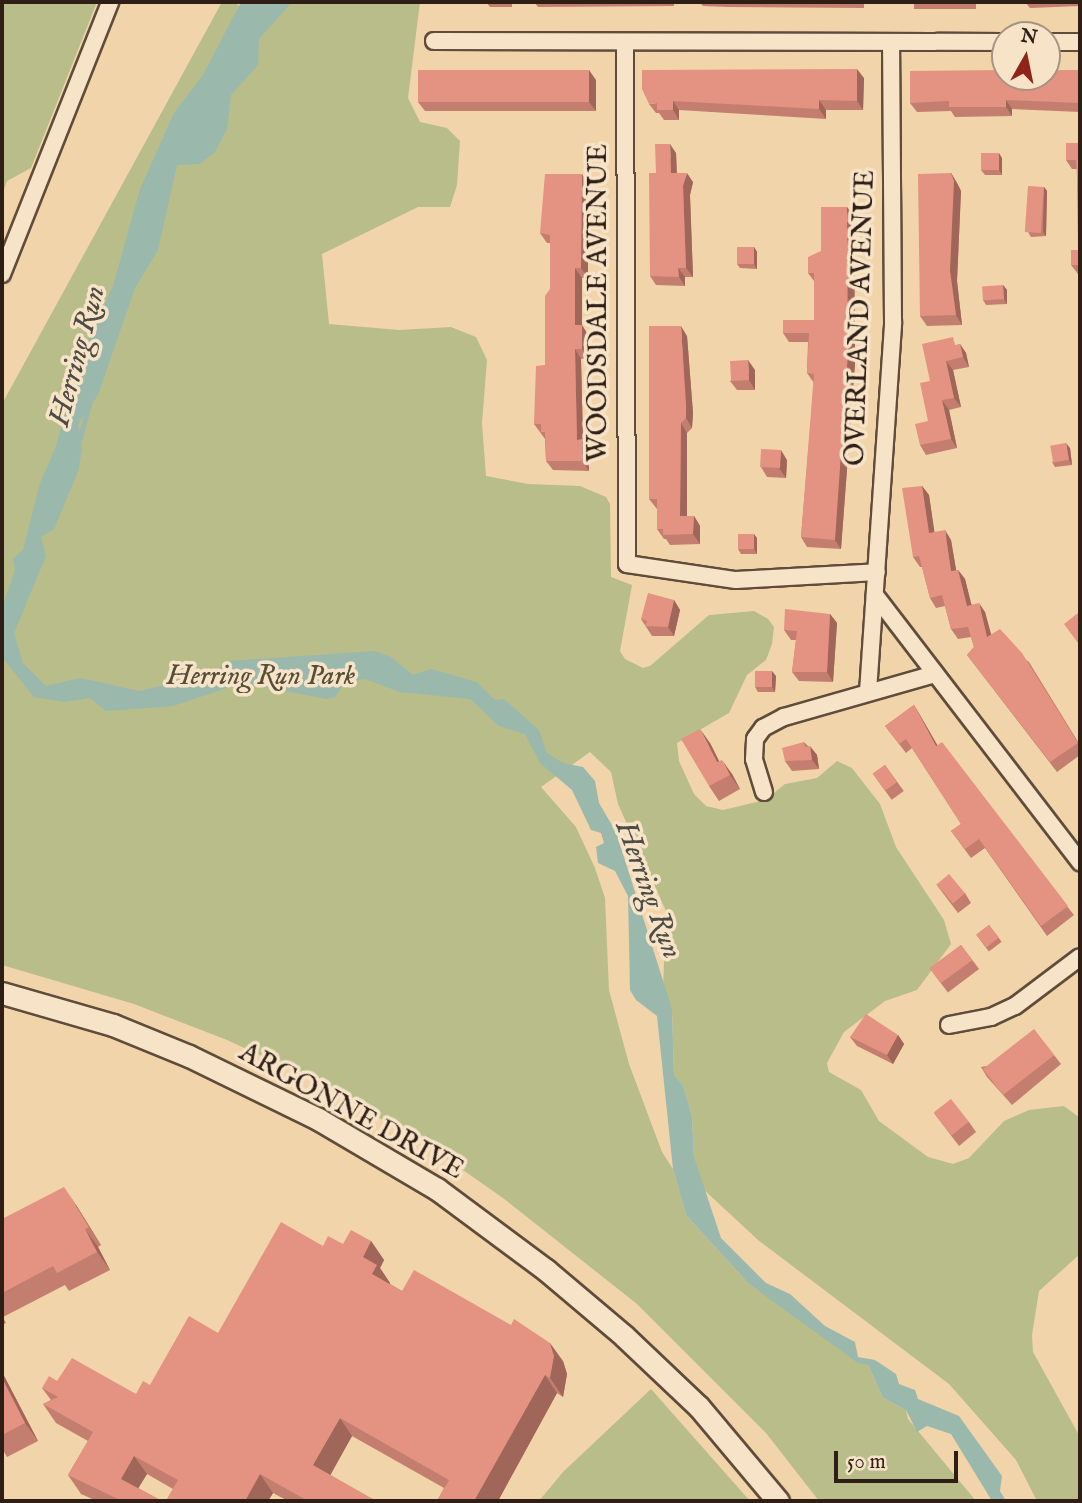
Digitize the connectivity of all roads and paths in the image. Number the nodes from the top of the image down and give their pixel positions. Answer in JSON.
{"nodes":[{"id":1,"x":110,"y":2,"type":"edge"},
{"id":2,"x":434,"y":41,"type":"dead end"},
{"id":3,"x":625,"y":42,"type":"junction"},
{"id":4,"x":891,"y":42,"type":"junction"},
{"id":5,"x":991,"y":42,"type":"edge"},
{"id":6,"x":1061,"y":42,"type":"edge"},
{"id":7,"x":1080,"y":42,"type":"edge"},
{"id":8,"x":2,"y":274,"type":"edge"},
{"id":9,"x":877,"y":572,"type":"junction"},
{"id":10,"x":875,"y":596,"type":"junction"},
{"id":11,"x":935,"y":674,"type":"junction"},
{"id":12,"x":868,"y":692,"type":"junction"},
{"id":13,"x":764,"y":792,"type":"dead end"},
{"id":14,"x":1080,"y":862,"type":"edge"},
{"id":15,"x":1080,"y":957,"type":"edge"},
{"id":16,"x":2,"y":993,"type":"edge"},
{"id":17,"x":949,"y":1025,"type":"dead end"},
{"id":18,"x":778,"y":1501,"type":"edge"}],
"edges":[{"from":1,"to":8,"type":"street"},
{"from":2,"to":3,"type":"street"},
{"from":3,"to":4,"type":"street"},
{"from":3,"to":9,"type":"street","name":"WOODSDALE AVENUE"},
{"from":4,"to":5,"type":"street"},
{"from":4,"to":9,"type":"street","name":"OVERLAND AVENUE"},
{"from":6,"to":7,"type":"street"},
{"from":9,"to":10,"type":"street","name":"OVERLAND AVENUE"},
{"from":10,"to":11,"type":"street"},
{"from":10,"to":12,"type":"street","name":"OVERLAND AVENUE"},
{"from":11,"to":12,"type":"street"},
{"from":11,"to":14,"type":"street"},
{"from":12,"to":13,"type":"street"},
{"from":15,"to":17,"type":"street"},
{"from":16,"to":18,"type":"main road","name":"ARGONNE DRIVE"}]}
